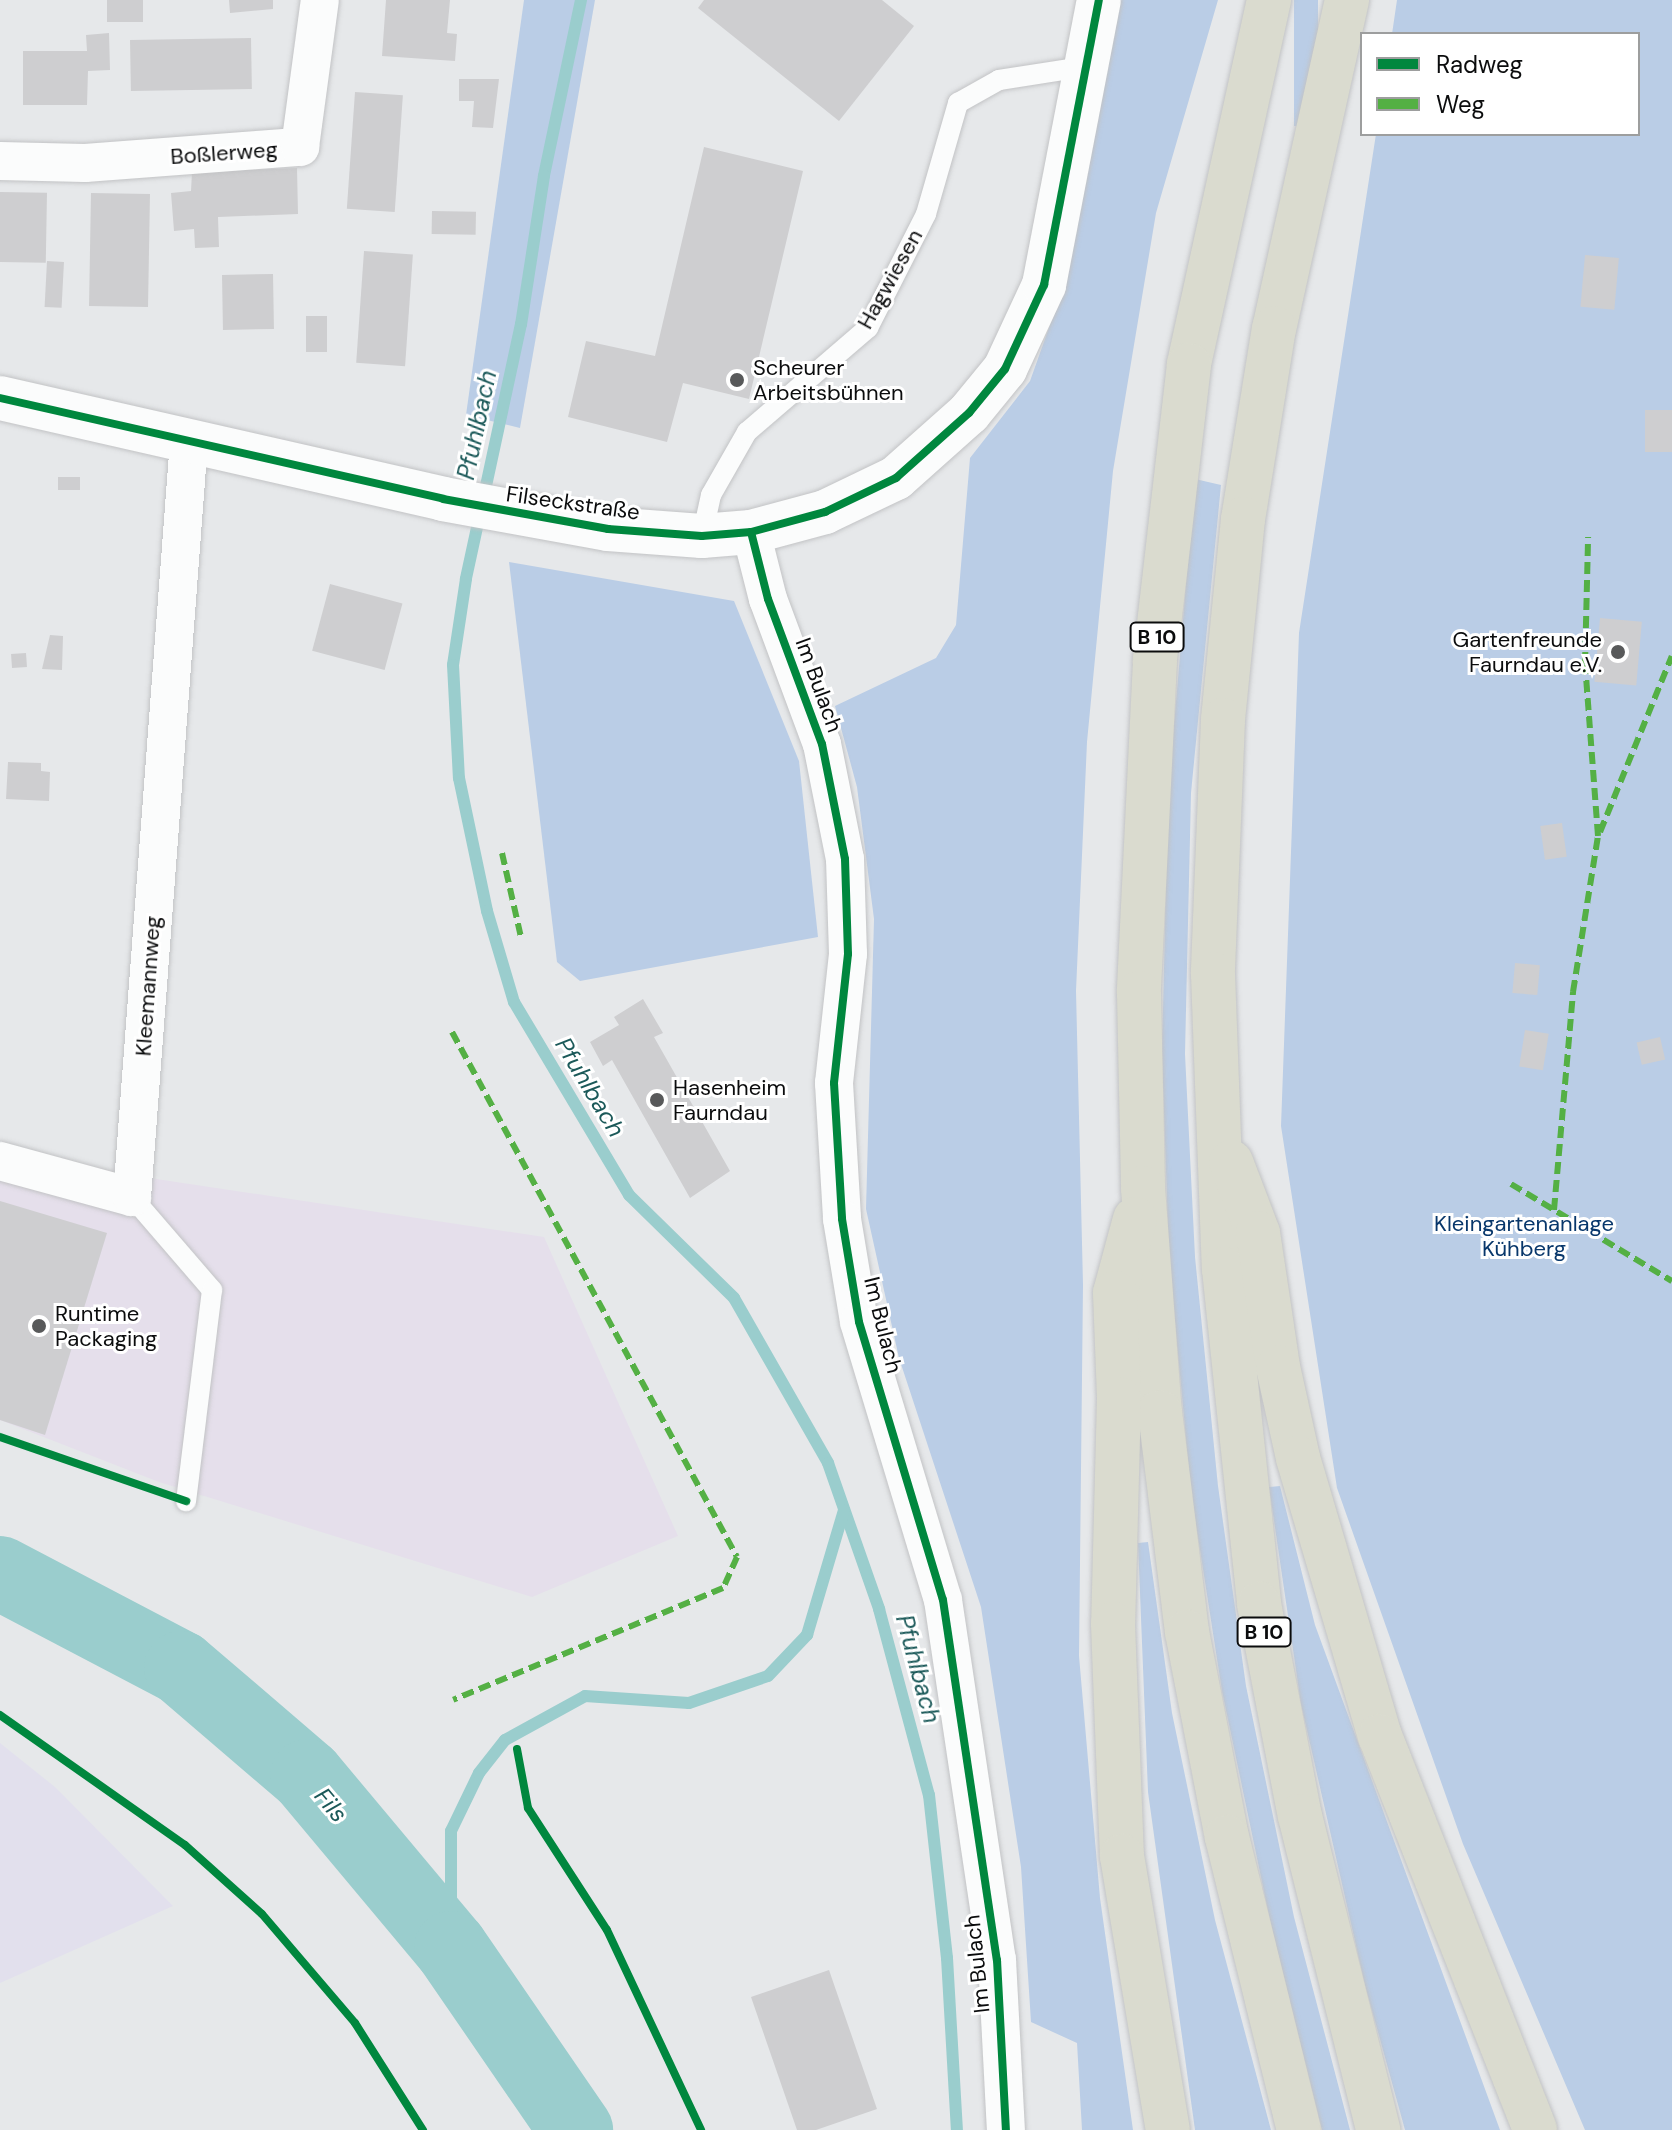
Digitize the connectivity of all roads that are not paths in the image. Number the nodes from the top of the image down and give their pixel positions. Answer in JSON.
{"nodes":[{"id":1,"x":320,"y":0,"type":"edge"},
{"id":2,"x":1099,"y":0,"type":"edge"},
{"id":3,"x":1269,"y":0,"type":"edge"},
{"id":4,"x":1347,"y":0,"type":"edge"},
{"id":5,"x":1088,"y":66,"type":"junction"},
{"id":6,"x":0,"y":161,"type":"edge"},
{"id":7,"x":0,"y":398,"type":"edge"},
{"id":8,"x":189,"y":441,"type":"junction"},
{"id":9,"x":751,"y":532,"type":"junction"},
{"id":10,"x":702,"y":536,"type":"junction"},
{"id":11,"x":1216,"y":1123,"type":"junction"},
{"id":12,"x":0,"y":1161,"type":"edge"},
{"id":13,"x":1143,"y":1188,"type":"junction"},
{"id":14,"x":132,"y":1197,"type":"junction"},
{"id":15,"x":186,"y":1501,"type":"dead end"},
{"id":16,"x":1006,"y":2130,"type":"edge"},
{"id":17,"x":1168,"y":2130,"type":"edge"},
{"id":18,"x":1299,"y":2130,"type":"edge"},
{"id":19,"x":1378,"y":2130,"type":"edge"},
{"id":20,"x":1535,"y":2130,"type":"edge"}],
"edges":[{"from":1,"to":6,"type":"street","name":"Boßlerweg"},
{"from":2,"to":5,"type":"street","name":"Filseckstraße"},
{"from":3,"to":13,"type":"highway","number":"B 10"},
{"from":4,"to":11,"type":"highway","number":"B 10"},
{"from":5,"to":9,"type":"street","name":"Filseckstraße"},
{"from":5,"to":10,"type":"lane","name":"Hagwiesen"},
{"from":7,"to":8,"type":"street","name":"Filseckstraße"},
{"from":8,"to":10,"type":"street","name":"Filseckstraße"},
{"from":8,"to":14,"type":"street","name":"Kleemannweg"},
{"from":9,"to":10,"type":"street","name":"Filseckstraße"},
{"from":9,"to":16,"type":"street","name":"Im Bulach"},
{"from":11,"to":19,"type":"highway","number":"B 10"},
{"from":11,"to":20,"type":"highway","number":"B 10"},
{"from":12,"to":14,"type":"street"},
{"from":13,"to":17,"type":"highway"},
{"from":13,"to":18,"type":"highway","number":"B 10"},
{"from":14,"to":15,"type":"lane"}]}
